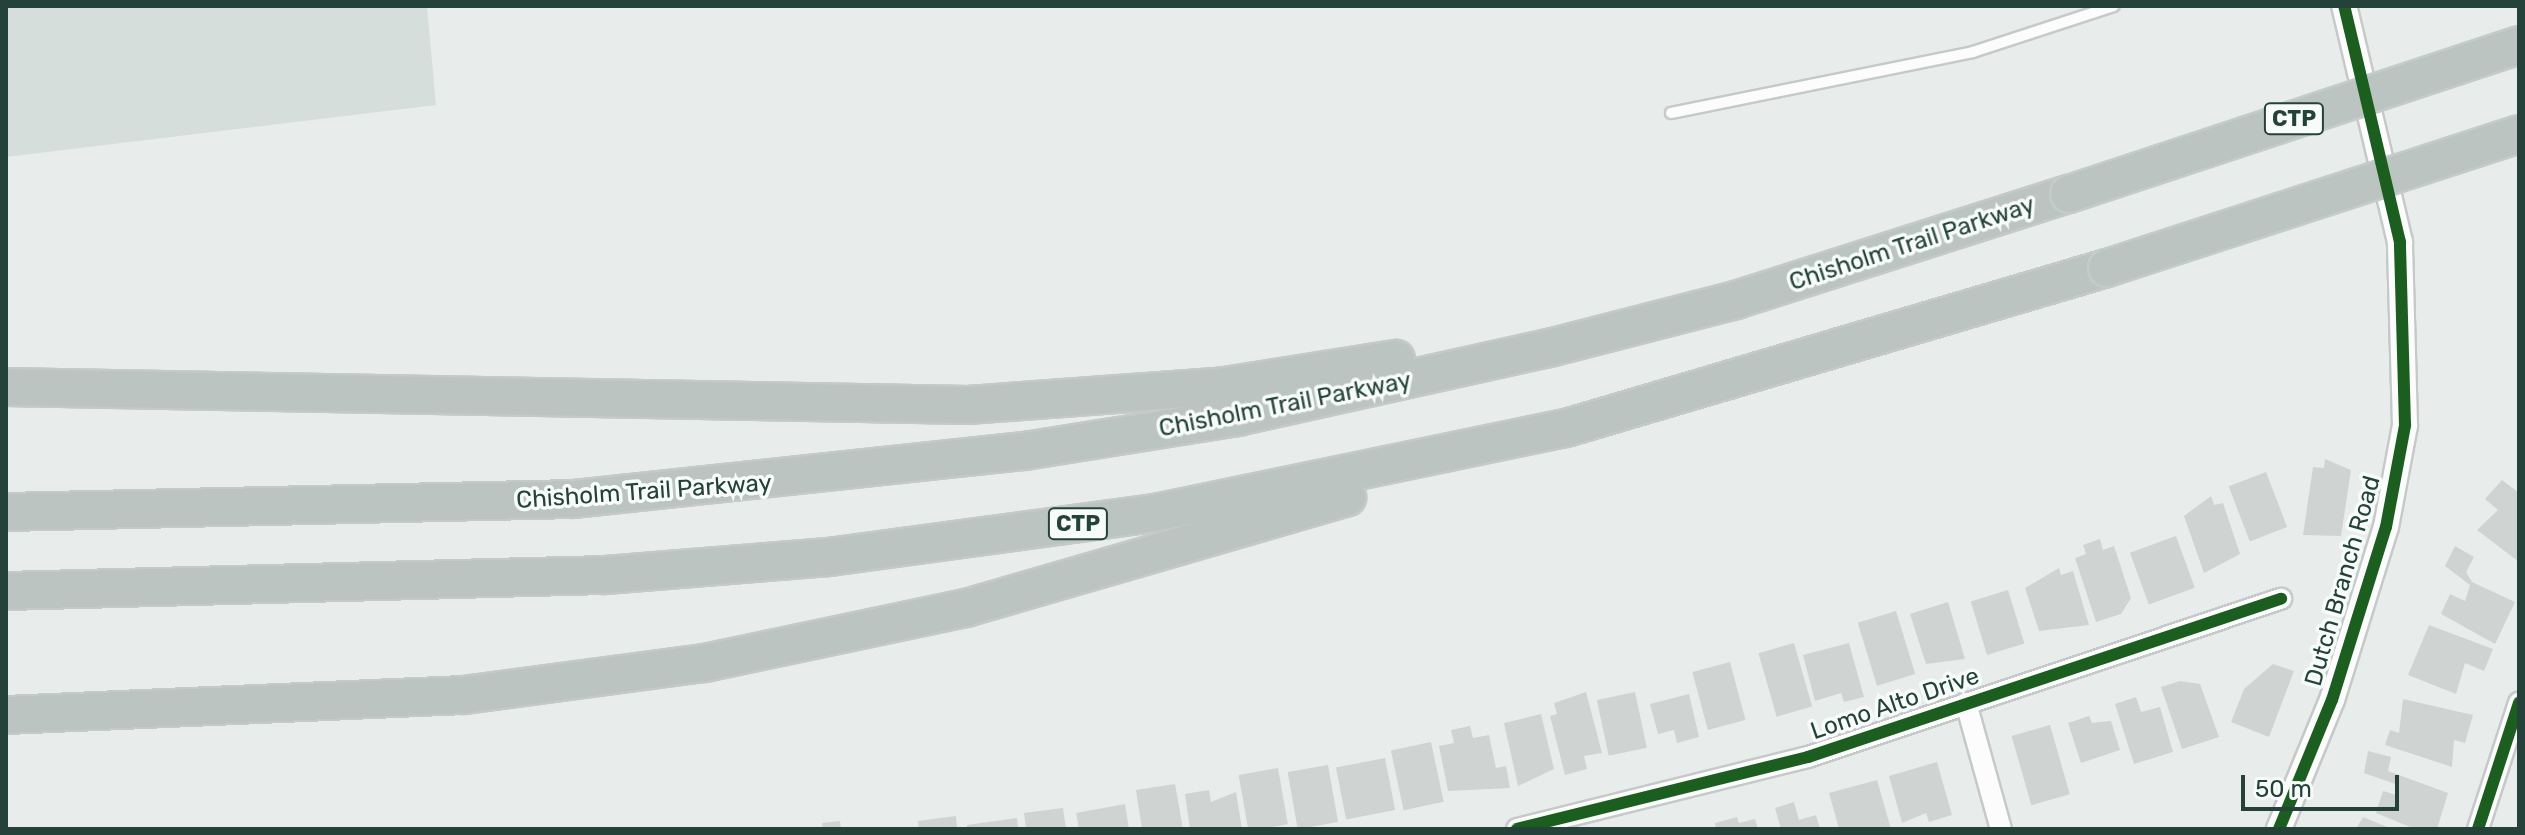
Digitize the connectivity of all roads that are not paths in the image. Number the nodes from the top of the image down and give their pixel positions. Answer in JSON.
{"nodes":[{"id":1,"x":2114,"y":6,"type":"edge"},
{"id":2,"x":2344,"y":6,"type":"edge"},
{"id":3,"x":2519,"y":45,"type":"edge"},
{"id":4,"x":1671,"y":113,"type":"dead end"},
{"id":5,"x":2519,"y":134,"type":"edge"},
{"id":6,"x":1736,"y":300,"type":"junction"},
{"id":7,"x":6,"y":387,"type":"edge"},
{"id":8,"x":1566,"y":428,"type":"junction"},
{"id":9,"x":6,"y":512,"type":"edge"},
{"id":10,"x":6,"y":591,"type":"edge"},
{"id":11,"x":2281,"y":599,"type":"dead end"},
{"id":12,"x":1966,"y":703,"type":"junction"},
{"id":13,"x":2519,"y":703,"type":"edge"},
{"id":14,"x":6,"y":715,"type":"edge"},
{"id":15,"x":1607,"y":820,"type":"edge"},
{"id":16,"x":1517,"y":829,"type":"edge"},
{"id":17,"x":2001,"y":829,"type":"edge"},
{"id":18,"x":2279,"y":829,"type":"edge"},
{"id":19,"x":2478,"y":829,"type":"edge"}],
"edges":[{"from":1,"to":4,"type":"lane"},
{"from":2,"to":18,"type":"street","name":"Dutch Branch Road"},
{"from":3,"to":6,"type":"highway","name":"Chisholm Trail Parkway","number":"CTP","bridge":true},
{"from":5,"to":8,"type":"highway","number":"CTP","bridge":true},
{"from":6,"to":7,"type":"highway"},
{"from":6,"to":9,"type":"highway","name":"Chisholm Trail Parkway","number":"CTP"},
{"from":8,"to":10,"type":"highway","number":"CTP"},
{"from":8,"to":14,"type":"highway"},
{"from":11,"to":12,"type":"street","name":"Lomo Alto Drive"},
{"from":12,"to":15,"type":"street","name":"Lomo Alto Drive"},
{"from":12,"to":17,"type":"street"},
{"from":13,"to":19,"type":"street"},
{"from":15,"to":16,"type":"street","name":"Lomo Alto Drive"}]}
